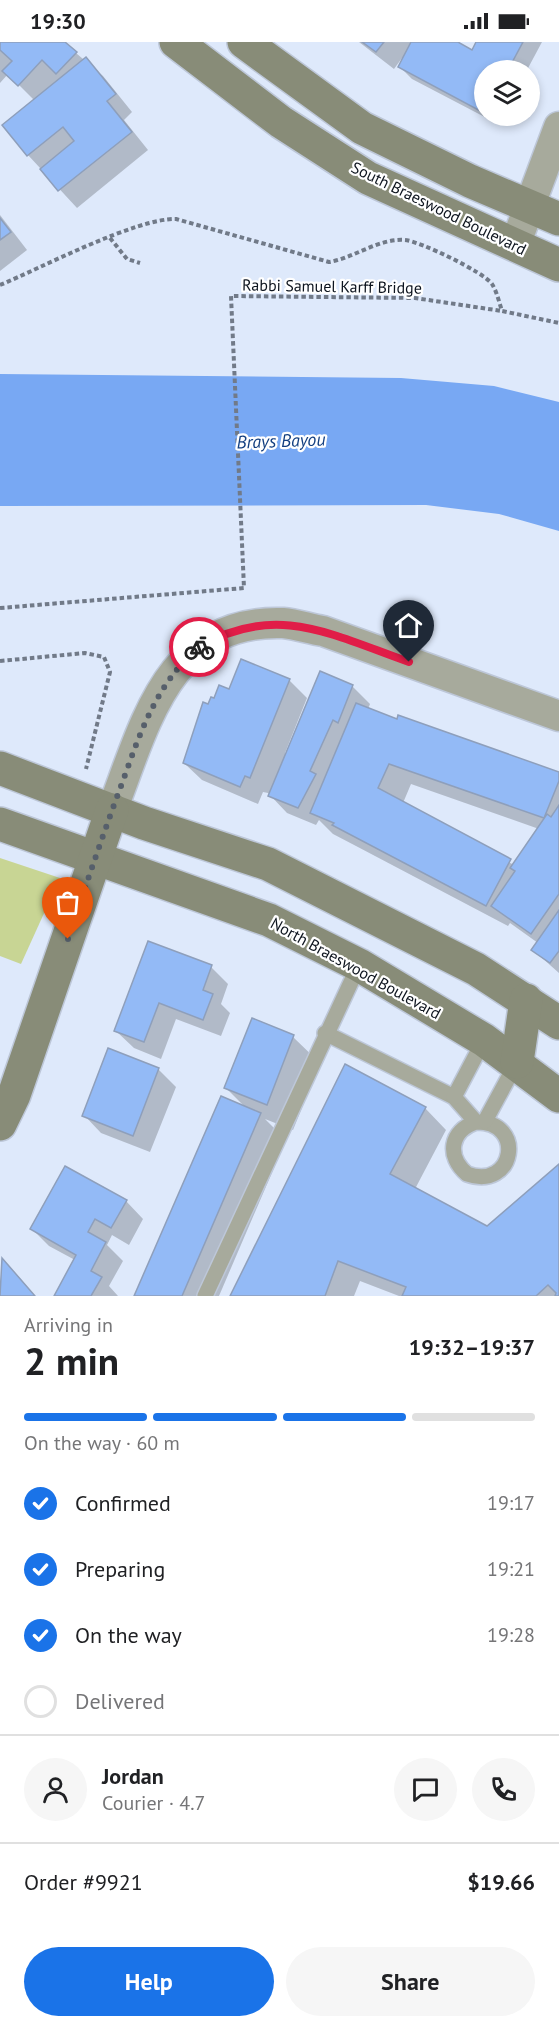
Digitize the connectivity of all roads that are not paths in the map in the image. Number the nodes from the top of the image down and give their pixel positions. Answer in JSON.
{"nodes":[{"id":1,"x":176,"y":42,"type":"edge"},
{"id":2,"x":244,"y":42,"type":"edge"},
{"id":3,"x":559,"y":127,"type":"edge"},
{"id":4,"x":529,"y":206,"type":"junction"},
{"id":5,"x":559,"y":219,"type":"edge"},
{"id":6,"x":515,"y":245,"type":"junction"},
{"id":7,"x":559,"y":265,"type":"edge"},
{"id":8,"x":559,"y":716,"type":"edge"},
{"id":9,"x":0,"y":768,"type":"edge"},
{"id":10,"x":112,"y":810,"type":"junction"},
{"id":11,"x":0,"y":824,"type":"edge"},
{"id":12,"x":96,"y":857,"type":"junction"},
{"id":13,"x":358,"y":965,"type":"junction"},
{"id":14,"x":526,"y":1000,"type":"junction"},
{"id":15,"x":559,"y":1023,"type":"edge"},
{"id":16,"x":325,"y":1033,"type":"junction"},
{"id":17,"x":484,"y":1040,"type":"junction"},
{"id":18,"x":517,"y":1062,"type":"junction"},
{"id":19,"x":559,"y":1096,"type":"edge"},
{"id":20,"x":454,"y":1097,"type":"junction"},
{"id":21,"x":0,"y":1124,"type":"edge"},
{"id":22,"x":205,"y":1296,"type":"edge"}],
"edges":[{"from":1,"to":6,"type":"main road","name":"South Braeswood Boulevard"},
{"from":2,"to":4,"type":"main road"},
{"from":3,"to":4,"type":"street"},
{"from":4,"to":5,"type":"main road"},
{"from":4,"to":6,"type":"street"},
{"from":6,"to":7,"type":"main road","name":"South Braeswood Boulevard"},
{"from":8,"to":10,"type":"street"},
{"from":9,"to":10,"type":"main road"},
{"from":10,"to":12,"type":"main road"},
{"from":10,"to":14,"type":"main road"},
{"from":11,"to":12,"type":"main road","name":"North Braeswood Boulevard"},
{"from":12,"to":13,"type":"main road","name":"North Braeswood Boulevard"},
{"from":12,"to":21,"type":"main road"},
{"from":13,"to":16,"type":"lane"},
{"from":13,"to":17,"type":"main road","name":"North Braeswood Boulevard"},
{"from":14,"to":15,"type":"main road"},
{"from":14,"to":18,"type":"main road"},
{"from":16,"to":20,"type":"lane"},
{"from":16,"to":22,"type":"lane"},
{"from":17,"to":18,"type":"main road","name":"North Braeswood Boulevard"},
{"from":17,"to":20,"type":"lane"},
{"from":18,"to":19,"type":"main road","name":"North Braeswood Boulevard"},
{"from":18,"to":20,"type":"lane"}]}
